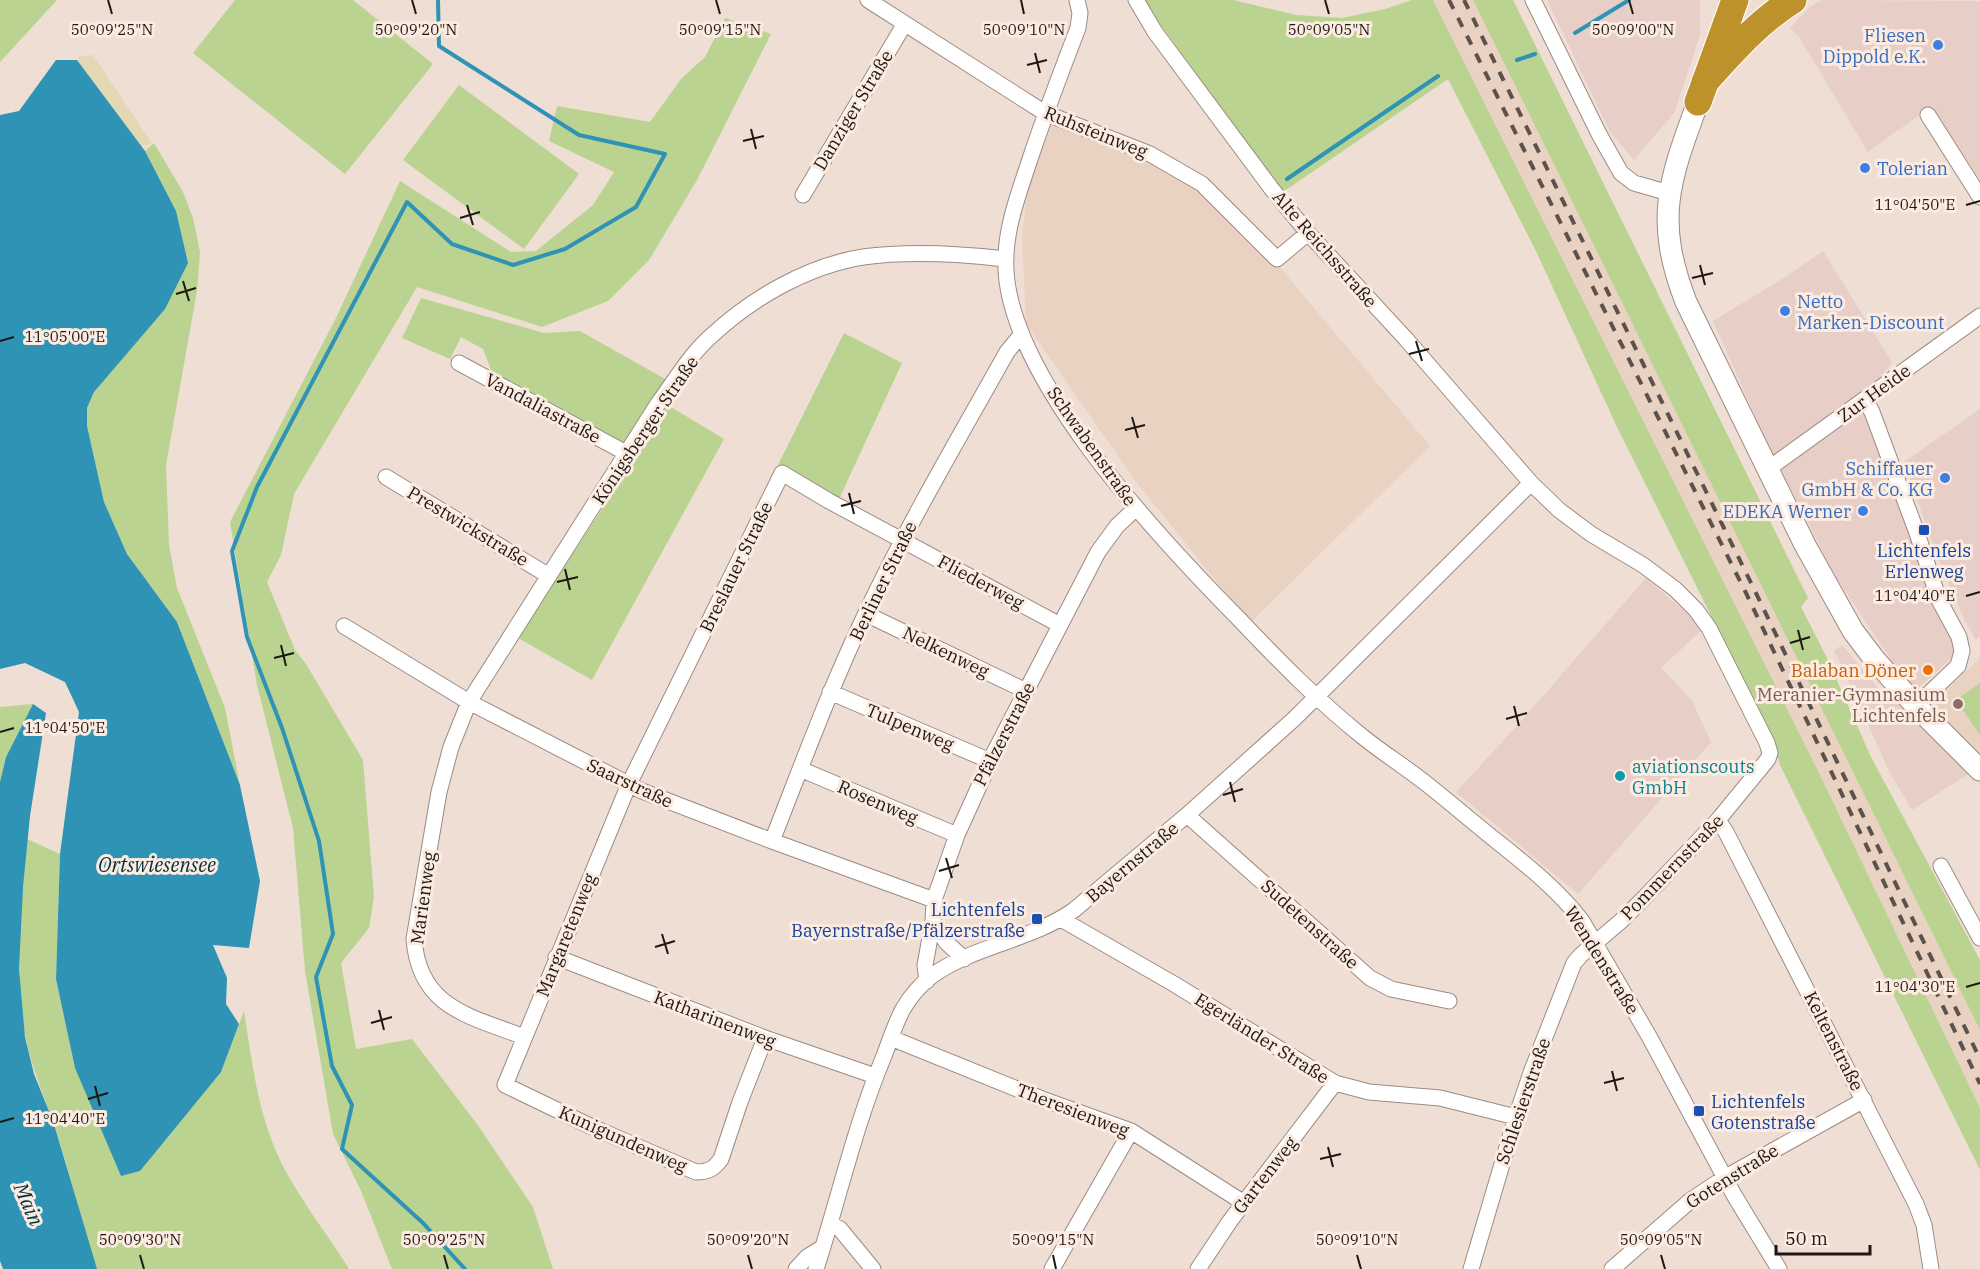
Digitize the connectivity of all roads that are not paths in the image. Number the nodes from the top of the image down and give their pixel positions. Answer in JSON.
{"nodes":[{"id":1,"x":868,"y":0,"type":"edge"},
{"id":2,"x":1077,"y":0,"type":"edge"},
{"id":3,"x":1136,"y":0,"type":"edge"},
{"id":4,"x":1533,"y":0,"type":"edge"},
{"id":5,"x":1719,"y":0,"type":"edge"},
{"id":6,"x":1736,"y":0,"type":"edge"},
{"id":7,"x":1793,"y":0,"type":"edge"},
{"id":8,"x":904,"y":25,"type":"junction"},
{"id":9,"x":1716,"y":53,"type":"junction"},
{"id":10,"x":1702,"y":92,"type":"junction"},
{"id":11,"x":1045,"y":113,"type":"junction"},
{"id":12,"x":1928,"y":115,"type":"dead end"},
{"id":13,"x":1669,"y":193,"type":"junction"},
{"id":14,"x":803,"y":195,"type":"dead end"},
{"id":15,"x":1980,"y":197,"type":"edge"},
{"id":16,"x":1308,"y":233,"type":"junction"},
{"id":17,"x":1005,"y":259,"type":"junction"},
{"id":18,"x":1980,"y":317,"type":"edge"},
{"id":19,"x":1021,"y":335,"type":"junction"},
{"id":20,"x":459,"y":363,"type":"dead end"},
{"id":21,"x":1865,"y":399,"type":"junction"},
{"id":22,"x":628,"y":454,"type":"junction"},
{"id":23,"x":1768,"y":469,"type":"junction"},
{"id":24,"x":386,"y":477,"type":"dead end"},
{"id":25,"x":1531,"y":483,"type":"junction"},
{"id":26,"x":1136,"y":508,"type":"junction"},
{"id":27,"x":902,"y":540,"type":"junction"},
{"id":28,"x":549,"y":576,"type":"junction"},
{"id":29,"x":866,"y":614,"type":"junction"},
{"id":30,"x":1060,"y":625,"type":"junction"},
{"id":31,"x":344,"y":626,"type":"dead end"},
{"id":32,"x":1026,"y":691,"type":"junction"},
{"id":33,"x":830,"y":692,"type":"junction"},
{"id":34,"x":1317,"y":697,"type":"junction"},
{"id":35,"x":469,"y":702,"type":"junction"},
{"id":36,"x":1916,"y":706,"type":"junction"},
{"id":37,"x":1768,"y":759,"type":"joint"},
{"id":38,"x":990,"y":761,"type":"junction"},
{"id":39,"x":800,"y":769,"type":"junction"},
{"id":40,"x":1980,"y":770,"type":"edge"},
{"id":41,"x":629,"y":784,"type":"junction"},
{"id":42,"x":1187,"y":815,"type":"junction"},
{"id":43,"x":1718,"y":820,"type":"junction"},
{"id":44,"x":957,"y":835,"type":"junction"},
{"id":45,"x":772,"y":842,"type":"junction"},
{"id":46,"x":1941,"y":866,"type":"dead end"},
{"id":47,"x":934,"y":900,"type":"junction"},
{"id":48,"x":1061,"y":919,"type":"junction"},
{"id":49,"x":933,"y":921,"type":"junction"},
{"id":50,"x":1980,"y":938,"type":"edge"},
{"id":51,"x":1594,"y":943,"type":"junction"},
{"id":52,"x":556,"y":957,"type":"junction"},
{"id":53,"x":964,"y":959,"type":"junction"},
{"id":54,"x":927,"y":981,"type":"junction"},
{"id":55,"x":1449,"y":1001,"type":"dead end"},
{"id":56,"x":524,"y":1037,"type":"junction"},
{"id":57,"x":765,"y":1038,"type":"junction"},
{"id":58,"x":891,"y":1038,"type":"junction"},
{"id":59,"x":875,"y":1076,"type":"junction"},
{"id":60,"x":1335,"y":1083,"type":"junction"},
{"id":61,"x":505,"y":1085,"type":"joint"},
{"id":62,"x":1864,"y":1100,"type":"junction"},
{"id":63,"x":1516,"y":1117,"type":"junction"},
{"id":64,"x":1131,"y":1131,"type":"junction"},
{"id":65,"x":1724,"y":1178,"type":"junction"},
{"id":66,"x":1244,"y":1203,"type":"junction"},
{"id":67,"x":830,"y":1223,"type":"junction"},
{"id":68,"x":824,"y":1247,"type":"junction"},
{"id":69,"x":796,"y":1269,"type":"edge"},
{"id":70,"x":816,"y":1269,"type":"edge"},
{"id":71,"x":873,"y":1269,"type":"edge"},
{"id":72,"x":1052,"y":1269,"type":"edge"},
{"id":73,"x":1198,"y":1269,"type":"edge"},
{"id":74,"x":1471,"y":1269,"type":"edge"},
{"id":75,"x":1612,"y":1269,"type":"edge"},
{"id":76,"x":1779,"y":1269,"type":"edge"},
{"id":77,"x":1931,"y":1269,"type":"edge"}],
"edges":[{"from":1,"to":8,"type":"street","name":"Ruhsteinweg"},
{"from":2,"to":11,"type":"street","name":"Schwabenstraße"},
{"from":3,"to":16,"type":"street","name":"Alte Reichsstraße"},
{"from":4,"to":13,"type":"street"},
{"from":5,"to":9,"type":"highway"},
{"from":6,"to":9,"type":"highway"},
{"from":7,"to":10,"type":"highway"},
{"from":8,"to":11,"type":"street","name":"Ruhsteinweg"},
{"from":8,"to":14,"type":"street","name":"Danziger Straße"},
{"from":9,"to":10,"type":"highway"},
{"from":10,"to":13,"type":"street"},
{"from":11,"to":16,"type":"street","name":"Ruhsteinweg"},
{"from":11,"to":17,"type":"street","name":"Schwabenstraße"},
{"from":12,"to":15,"type":"street"},
{"from":13,"to":23,"type":"street"},
{"from":16,"to":25,"type":"street","name":"Alte Reichsstraße"},
{"from":17,"to":19,"type":"street","name":"Schwabenstraße"},
{"from":17,"to":22,"type":"street","name":"Königsberger Straße"},
{"from":18,"to":21,"type":"street","name":"Zur Heide"},
{"from":19,"to":26,"type":"street","name":"Schwabenstraße"},
{"from":19,"to":27,"type":"street","name":"Berliner Straße"},
{"from":20,"to":22,"type":"street","name":"Vandaliastraße"},
{"from":21,"to":23,"type":"street","name":"Zur Heide"},
{"from":21,"to":36,"type":"street"},
{"from":22,"to":28,"type":"street","name":"Königsberger Straße"},
{"from":23,"to":36,"type":"street"},
{"from":24,"to":28,"type":"street","name":"Prestwickstraße"},
{"from":25,"to":34,"type":"street","name":"Bayernstraße"},
{"from":25,"to":37,"type":"street","name":"Alte Reichsstraße"},
{"from":26,"to":30,"type":"street","name":"Pfälzerstraße"},
{"from":26,"to":34,"type":"street","name":"Schwabenstraße"},
{"from":27,"to":29,"type":"street","name":"Berliner Straße"},
{"from":27,"to":30,"type":"street","name":"Fliederweg"},
{"from":27,"to":41,"type":"street","name":"Breslauer Straße"},
{"from":28,"to":35,"type":"street","name":"Königsberger Straße"},
{"from":29,"to":32,"type":"street","name":"Nelkenweg"},
{"from":29,"to":33,"type":"street","name":"Berliner Straße"},
{"from":30,"to":32,"type":"street","name":"Pfälzerstraße"},
{"from":31,"to":35,"type":"street","name":"Saarstraße"},
{"from":32,"to":38,"type":"street","name":"Pfälzerstraße"},
{"from":33,"to":38,"type":"street","name":"Tulpenweg"},
{"from":33,"to":39,"type":"street","name":"Berliner Straße"},
{"from":34,"to":42,"type":"street","name":"Bayernstraße"},
{"from":34,"to":51,"type":"street","name":"Wendenstraße"},
{"from":35,"to":41,"type":"street","name":"Saarstraße"},
{"from":35,"to":56,"type":"street","name":"Marienweg"},
{"from":36,"to":40,"type":"street"},
{"from":37,"to":43,"type":"street","name":"Pommernstraße"},
{"from":38,"to":44,"type":"street","name":"Pfälzerstraße"},
{"from":39,"to":44,"type":"street","name":"Rosenweg"},
{"from":39,"to":45,"type":"street","name":"Berliner Straße"},
{"from":41,"to":45,"type":"street","name":"Saarstraße"},
{"from":41,"to":52,"type":"street","name":"Margaretenweg"},
{"from":42,"to":48,"type":"street","name":"Bayernstraße"},
{"from":42,"to":55,"type":"street","name":"Sudetenstraße"},
{"from":43,"to":51,"type":"street","name":"Pommernstraße"},
{"from":43,"to":62,"type":"street","name":"Keltenstraße"},
{"from":44,"to":47,"type":"street","name":"Pfälzerstraße"},
{"from":45,"to":47,"type":"street","name":"Saarstraße"},
{"from":46,"to":50,"type":"street"},
{"from":47,"to":49,"type":"street","name":"Pfälzerstraße"},
{"from":48,"to":53,"type":"street","name":"Bayernstraße"},
{"from":48,"to":60,"type":"street","name":"Egerländer Straße"},
{"from":49,"to":53,"type":"street"},
{"from":49,"to":54,"type":"street","name":"Pfälzerstraße"},
{"from":51,"to":63,"type":"street","name":"Schlesierstraße"},
{"from":51,"to":65,"type":"street","name":"Wendenstraße"},
{"from":52,"to":56,"type":"street","name":"Margaretenweg"},
{"from":52,"to":57,"type":"street","name":"Katharinenweg"},
{"from":53,"to":54,"type":"street","name":"Bayernstraße"},
{"from":54,"to":58,"type":"street","name":"Bayernstraße"},
{"from":56,"to":61,"type":"street","name":"Margaretenweg"},
{"from":57,"to":59,"type":"street","name":"Katharinenweg"},
{"from":57,"to":61,"type":"street","name":"Kunigundenweg"},
{"from":58,"to":59,"type":"street","name":"Bayernstraße"},
{"from":58,"to":64,"type":"street","name":"Theresienweg"},
{"from":59,"to":67,"type":"street","name":"Bayernstraße"},
{"from":60,"to":63,"type":"street","name":"Egerländer Straße"},
{"from":60,"to":66,"type":"street","name":"Gartenweg"},
{"from":62,"to":65,"type":"street","name":"Gotenstraße"},
{"from":62,"to":77,"type":"street","name":"Keltenstraße"},
{"from":63,"to":74,"type":"street","name":"Schlesierstraße"},
{"from":64,"to":66,"type":"street","name":"Theresienweg"},
{"from":64,"to":72,"type":"street"},
{"from":65,"to":75,"type":"street","name":"Gotenstraße"},
{"from":65,"to":76,"type":"street","name":"Wendenstraße"},
{"from":66,"to":73,"type":"street","name":"Gartenweg"},
{"from":67,"to":68,"type":"street","name":"Bayernstraße"},
{"from":67,"to":71,"type":"street"},
{"from":68,"to":69,"type":"street"},
{"from":68,"to":70,"type":"street","name":"Bayernstraße"}]}
